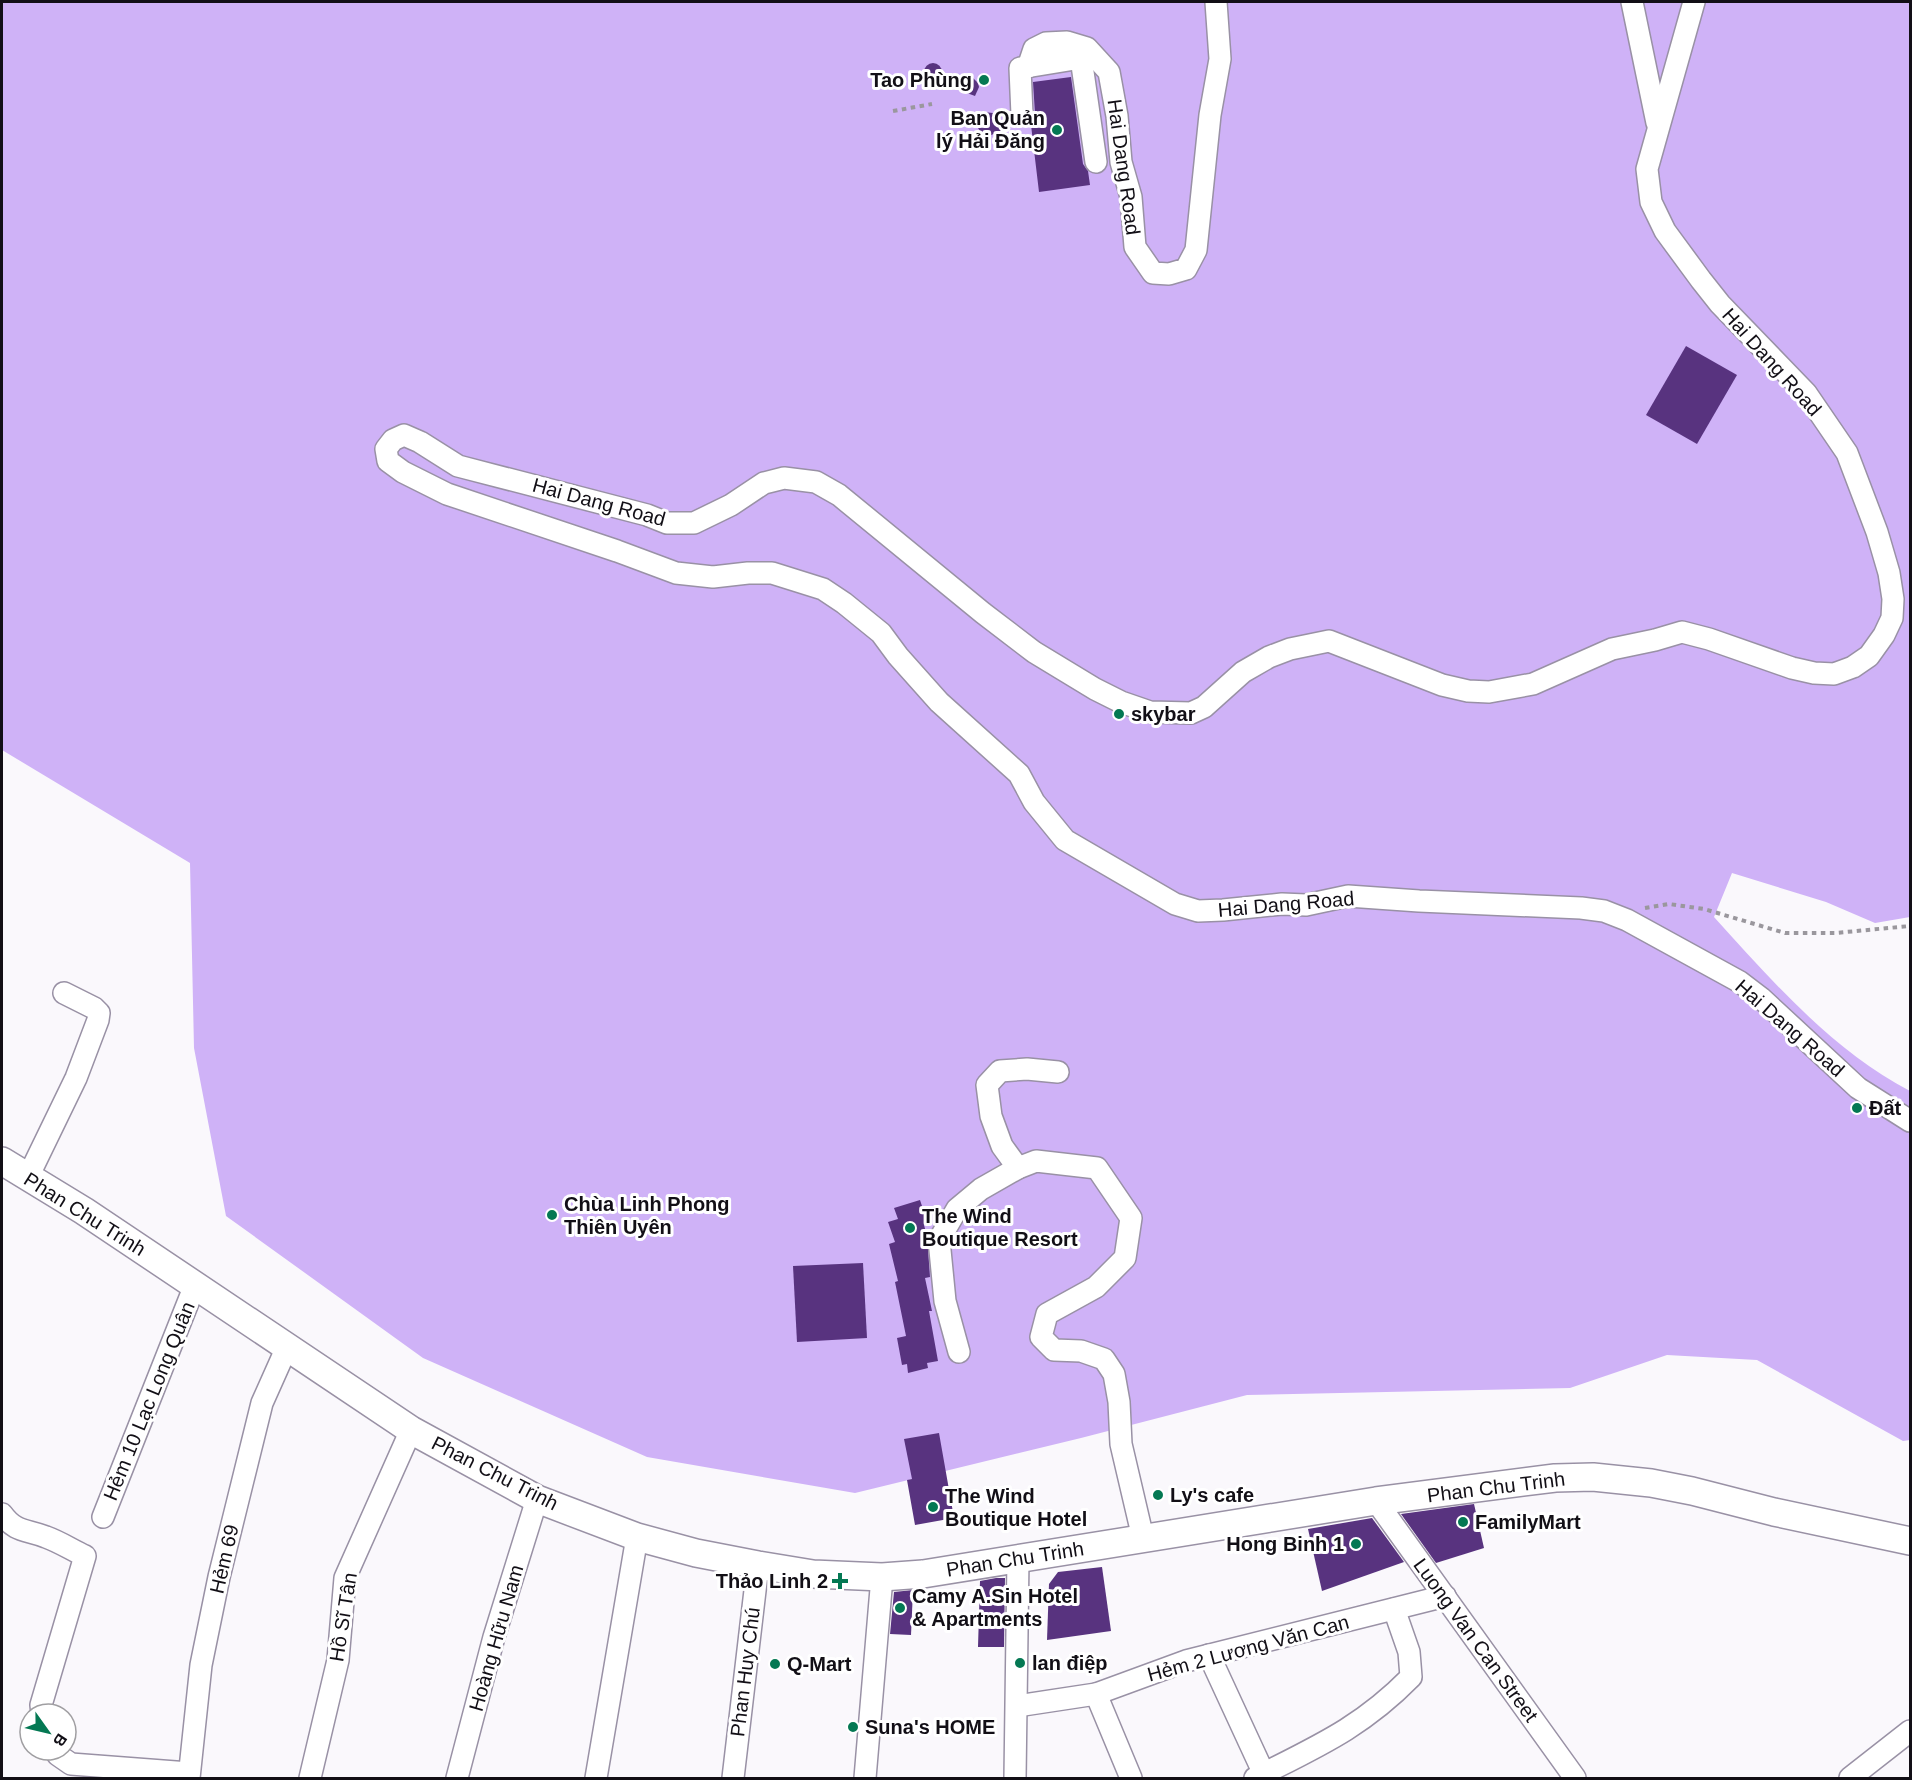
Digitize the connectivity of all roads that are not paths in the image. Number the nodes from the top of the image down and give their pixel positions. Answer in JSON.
{"nodes":[{"id":1,"x":1216,"y":2,"type":"edge"},
{"id":2,"x":1632,"y":2,"type":"edge"},
{"id":3,"x":1694,"y":2,"type":"edge"},
{"id":4,"x":1028,"y":67,"type":"junction"},
{"id":5,"x":1022,"y":115,"type":"dead end"},
{"id":6,"x":1658,"y":126,"type":"junction"},
{"id":7,"x":1096,"y":162,"type":"dead end"},
{"id":8,"x":64,"y":993,"type":"dead end"},
{"id":9,"x":1058,"y":1072,"type":"dead end"},
{"id":10,"x":1911,"y":1121,"type":"edge"},
{"id":11,"x":2,"y":1161,"type":"edge"},
{"id":12,"x":1018,"y":1168,"type":"junction"},
{"id":13,"x":28,"y":1177,"type":"junction"},
{"id":14,"x":195,"y":1285,"type":"junction"},
{"id":15,"x":287,"y":1347,"type":"junction"},
{"id":16,"x":959,"y":1352,"type":"dead end"},
{"id":17,"x":411,"y":1430,"type":"junction"},
{"id":18,"x":537,"y":1499,"type":"junction"},
{"id":19,"x":1376,"y":1501,"type":"junction"},
{"id":20,"x":2,"y":1514,"type":"edge"},
{"id":21,"x":103,"y":1517,"type":"dead end"},
{"id":22,"x":637,"y":1537,"type":"junction"},
{"id":23,"x":1143,"y":1538,"type":"junction"},
{"id":24,"x":1911,"y":1541,"type":"edge"},
{"id":25,"x":1018,"y":1558,"type":"junction"},
{"id":26,"x":758,"y":1565,"type":"junction"},
{"id":27,"x":882,"y":1577,"type":"junction"},
{"id":28,"x":1445,"y":1596,"type":"junction"},
{"id":29,"x":1394,"y":1609,"type":"junction"},
{"id":30,"x":1209,"y":1655,"type":"junction"},
{"id":31,"x":1096,"y":1694,"type":"junction"},
{"id":32,"x":42,"y":1702,"type":"edge"},
{"id":33,"x":1017,"y":1706,"type":"junction"},
{"id":34,"x":1911,"y":1731,"type":"edge"},
{"id":35,"x":68,"y":1762,"type":"edge"},
{"id":36,"x":81,"y":1771,"type":"edge"},
{"id":37,"x":189,"y":1776,"type":"edge"},
{"id":38,"x":1259,"y":1776,"type":"edge"},
{"id":39,"x":310,"y":1779,"type":"edge"},
{"id":40,"x":457,"y":1779,"type":"edge"},
{"id":41,"x":596,"y":1779,"type":"edge"},
{"id":42,"x":733,"y":1779,"type":"edge"},
{"id":43,"x":865,"y":1779,"type":"edge"},
{"id":44,"x":1015,"y":1779,"type":"edge"},
{"id":45,"x":1131,"y":1779,"type":"edge"},
{"id":46,"x":1575,"y":1779,"type":"edge"},
{"id":47,"x":1850,"y":1779,"type":"edge"}],
"edges":[{"from":1,"to":4,"type":"street","name":"Hai Dang Road"},
{"from":2,"to":6,"type":"street","name":"Hai Dang Road"},
{"from":3,"to":6,"type":"street","name":"Hai Dang Road"},
{"from":4,"to":5,"type":"street"},
{"from":4,"to":7,"type":"street"},
{"from":6,"to":10,"type":"street","name":"Hai Dang Road"},
{"from":8,"to":13,"type":"street"},
{"from":9,"to":12,"type":"street"},
{"from":11,"to":13,"type":"main road","name":"Phan Chu Trinh"},
{"from":12,"to":16,"type":"street"},
{"from":12,"to":23,"type":"street"},
{"from":13,"to":14,"type":"main road","name":"Phan Chu Trinh"},
{"from":14,"to":15,"type":"main road","name":"Phan Chu Trinh"},
{"from":14,"to":21,"type":"street","name":"Hẻm 10 Lạc Long Quân"},
{"from":15,"to":17,"type":"main road","name":"Phan Chu Trinh"},
{"from":15,"to":37,"type":"street","name":"Hẻm 69"},
{"from":17,"to":18,"type":"main road","name":"Phan Chu Trinh"},
{"from":17,"to":39,"type":"street","name":"Hồ Sĩ Tân"},
{"from":18,"to":22,"type":"main road","name":"Phan Chu Trinh"},
{"from":18,"to":40,"type":"street","name":"Hoàng Hữu Nam"},
{"from":19,"to":23,"type":"main road","name":"Phan Chu Trinh"},
{"from":19,"to":24,"type":"main road","name":"Phan Chu Trinh"},
{"from":19,"to":28,"type":"street","name":"Luong Van Can Street"},
{"from":20,"to":32,"type":"street"},
{"from":22,"to":26,"type":"main road","name":"Phan Chu Trinh"},
{"from":22,"to":41,"type":"street"},
{"from":23,"to":25,"type":"main road","name":"Phan Chu Trinh"},
{"from":25,"to":27,"type":"main road","name":"Phan Chu Trinh"},
{"from":25,"to":33,"type":"street"},
{"from":26,"to":27,"type":"main road","name":"Phan Chu Trinh"},
{"from":26,"to":42,"type":"street","name":"Phan Huy Chú"},
{"from":27,"to":43,"type":"street"},
{"from":28,"to":29,"type":"street","name":"Hẻm 2 Lương Văn Can"},
{"from":28,"to":46,"type":"street","name":"Luong Van Can Street"},
{"from":29,"to":30,"type":"street","name":"Hẻm 2 Lương Văn Can"},
{"from":29,"to":38,"type":"street"},
{"from":30,"to":31,"type":"street","name":"Hẻm 2 Lương Văn Can"},
{"from":30,"to":38,"type":"street"},
{"from":31,"to":33,"type":"street","name":"Hẻm 2 Lương Văn Can"},
{"from":31,"to":45,"type":"street"},
{"from":33,"to":44,"type":"street"},
{"from":34,"to":47,"type":"street"},
{"from":35,"to":36,"type":"street"},
{"from":36,"to":37,"type":"street"}]}
